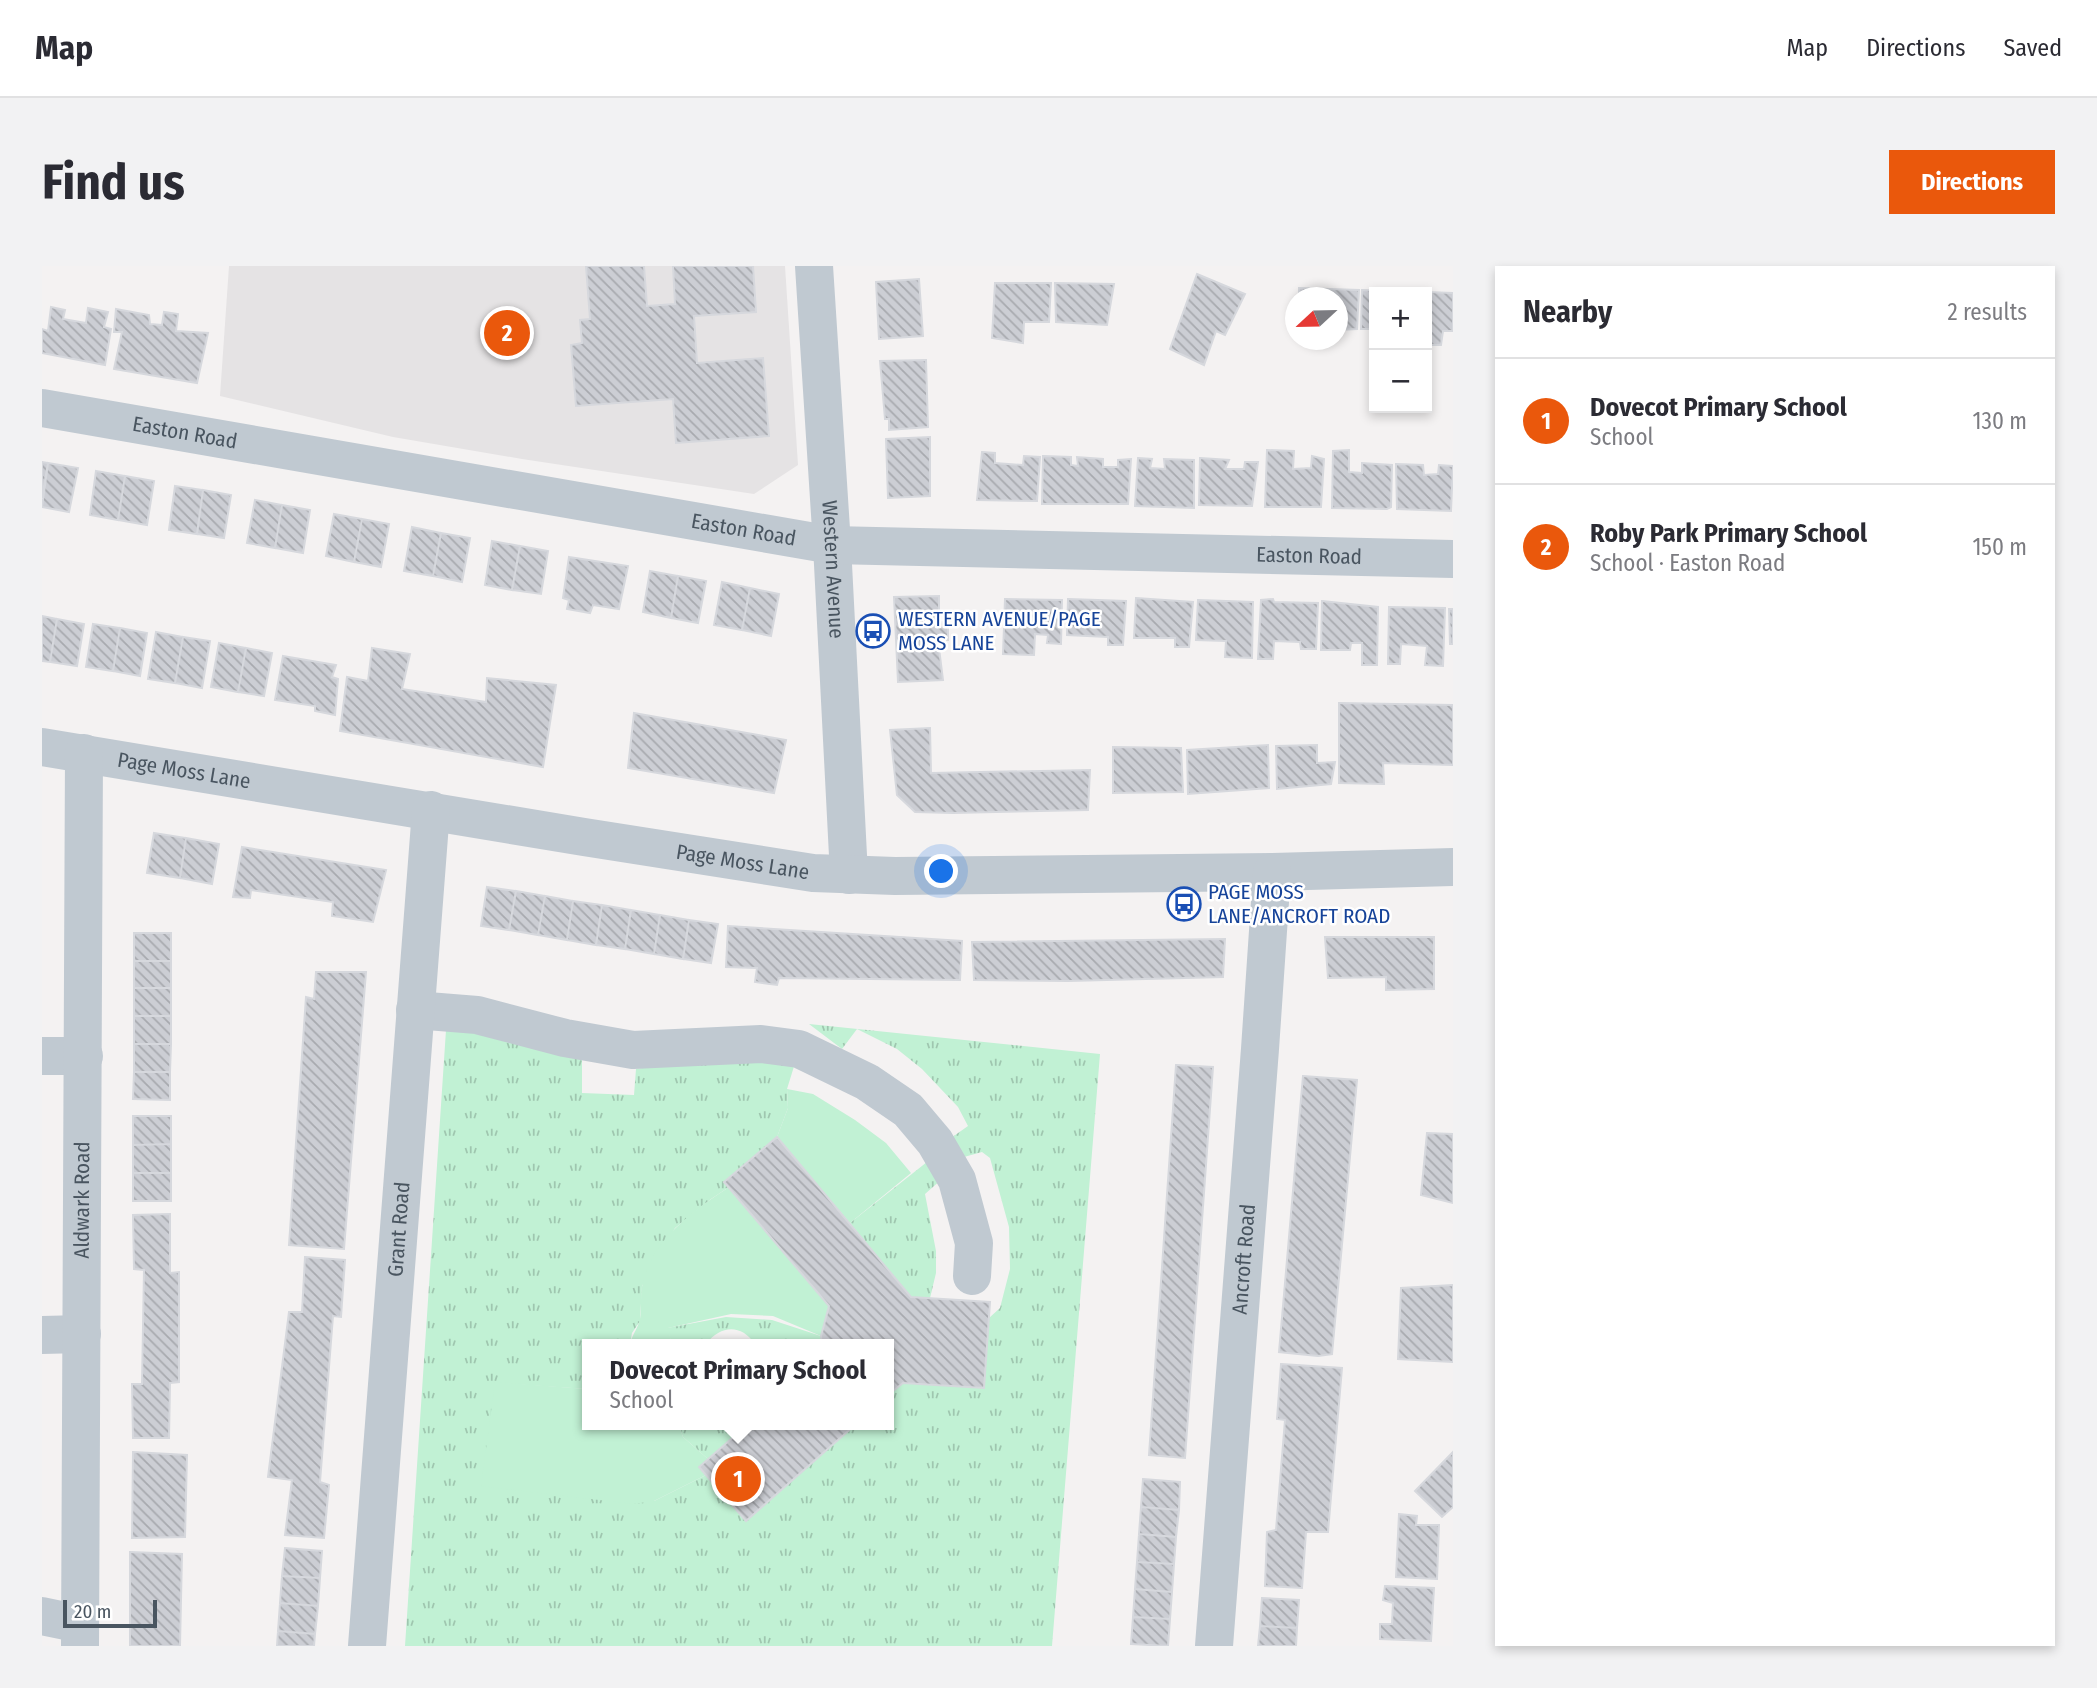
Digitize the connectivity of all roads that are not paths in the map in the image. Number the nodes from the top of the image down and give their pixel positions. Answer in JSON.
{"nodes":[{"id":1,"x":814,"y":266,"type":"edge"},
{"id":2,"x":42,"y":408,"type":"edge"},
{"id":3,"x":832,"y":545,"type":"junction"},
{"id":4,"x":1453,"y":559,"type":"edge"},
{"id":5,"x":42,"y":747,"type":"edge"},
{"id":6,"x":84,"y":753,"type":"junction"},
{"id":7,"x":431,"y":810,"type":"junction"},
{"id":8,"x":1453,"y":867,"type":"edge"},
{"id":9,"x":1272,"y":872,"type":"junction"},
{"id":10,"x":849,"y":875,"type":"junction"},
{"id":11,"x":415,"y":1010,"type":"junction"},
{"id":12,"x":42,"y":1056,"type":"edge"},
{"id":13,"x":84,"y":1056,"type":"junction"},
{"id":14,"x":972,"y":1276,"type":"dead end"},
{"id":15,"x":82,"y":1334,"type":"junction"},
{"id":16,"x":42,"y":1335,"type":"edge"},
{"id":17,"x":42,"y":1616,"type":"edge"},
{"id":18,"x":80,"y":1635,"type":"edge"},
{"id":19,"x":367,"y":1646,"type":"edge"},
{"id":20,"x":1214,"y":1646,"type":"edge"}],
"edges":[{"from":1,"to":3,"type":"street","name":"Western Avenue"},
{"from":2,"to":3,"type":"street","name":"Easton Road"},
{"from":3,"to":4,"type":"street","name":"Easton Road"},
{"from":3,"to":10,"type":"street","name":"Western Avenue"},
{"from":5,"to":6,"type":"street","name":"Page Moss Lane"},
{"from":6,"to":7,"type":"street","name":"Page Moss Lane"},
{"from":6,"to":13,"type":"street","name":"Aldwark Road"},
{"from":7,"to":10,"type":"street","name":"Page Moss Lane"},
{"from":7,"to":11,"type":"street","name":"Grant Road"},
{"from":8,"to":9,"type":"street","name":"Page Moss Lane"},
{"from":9,"to":10,"type":"street","name":"Page Moss Lane"},
{"from":9,"to":20,"type":"street","name":"Ancroft Road"},
{"from":11,"to":14,"type":"street"},
{"from":11,"to":19,"type":"street","name":"Grant Road"},
{"from":12,"to":13,"type":"street"},
{"from":13,"to":15,"type":"street","name":"Aldwark Road"},
{"from":15,"to":16,"type":"street"},
{"from":15,"to":18,"type":"street","name":"Aldwark Road"},
{"from":17,"to":18,"type":"street"}]}
